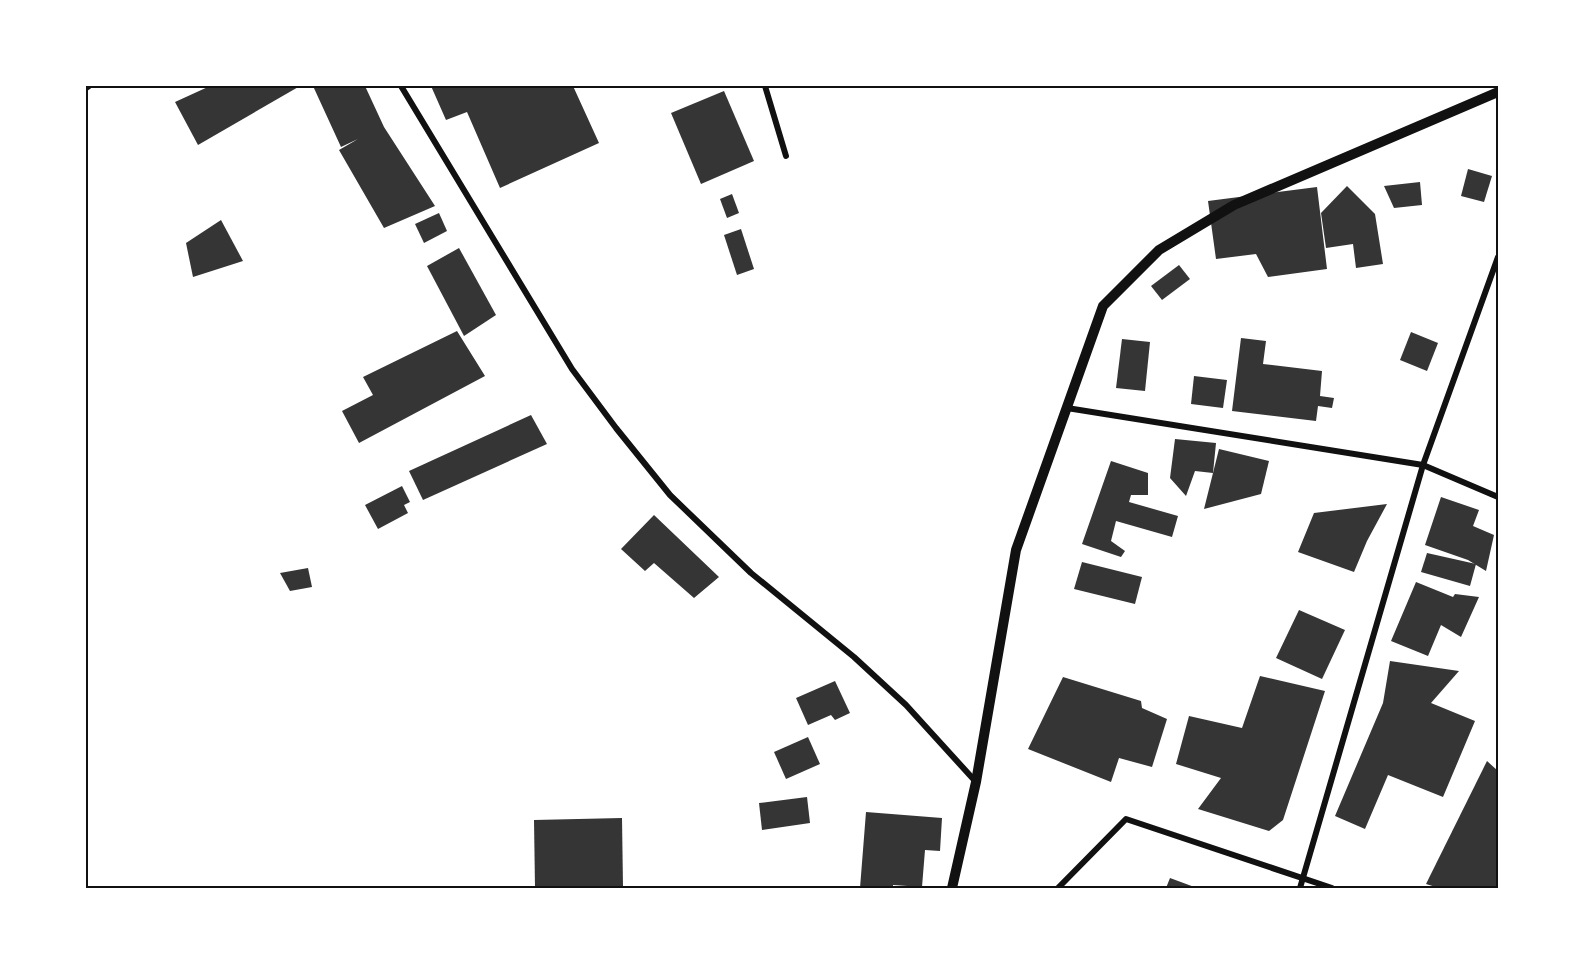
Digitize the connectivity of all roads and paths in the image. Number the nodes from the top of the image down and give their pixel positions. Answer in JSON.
{"nodes":[{"id":1,"x":401,"y":86,"type":"edge"},
{"id":2,"x":765,"y":86,"type":"edge"},
{"id":3,"x":1498,"y":92,"type":"edge"},
{"id":4,"x":786,"y":156,"type":"dead end"},
{"id":5,"x":1498,"y":257,"type":"edge"},
{"id":6,"x":1067,"y":408,"type":"junction"},
{"id":7,"x":1423,"y":465,"type":"junction"},
{"id":8,"x":1498,"y":497,"type":"edge"},
{"id":9,"x":976,"y":782,"type":"junction"},
{"id":10,"x":1303,"y":879,"type":"junction"},
{"id":11,"x":952,"y":888,"type":"edge"},
{"id":12,"x":1058,"y":888,"type":"edge"},
{"id":13,"x":1300,"y":888,"type":"edge"},
{"id":14,"x":1332,"y":888,"type":"edge"}],
"edges":[{"from":1,"to":9,"type":"street"},
{"from":2,"to":4,"type":"street"},
{"from":3,"to":6,"type":"street"},
{"from":5,"to":7,"type":"street"},
{"from":6,"to":7,"type":"street"},
{"from":6,"to":9,"type":"street"},
{"from":7,"to":8,"type":"street"},
{"from":7,"to":10,"type":"street"},
{"from":9,"to":11,"type":"street"},
{"from":10,"to":12,"type":"street"},
{"from":10,"to":13,"type":"street"},
{"from":10,"to":14,"type":"street"}]}
